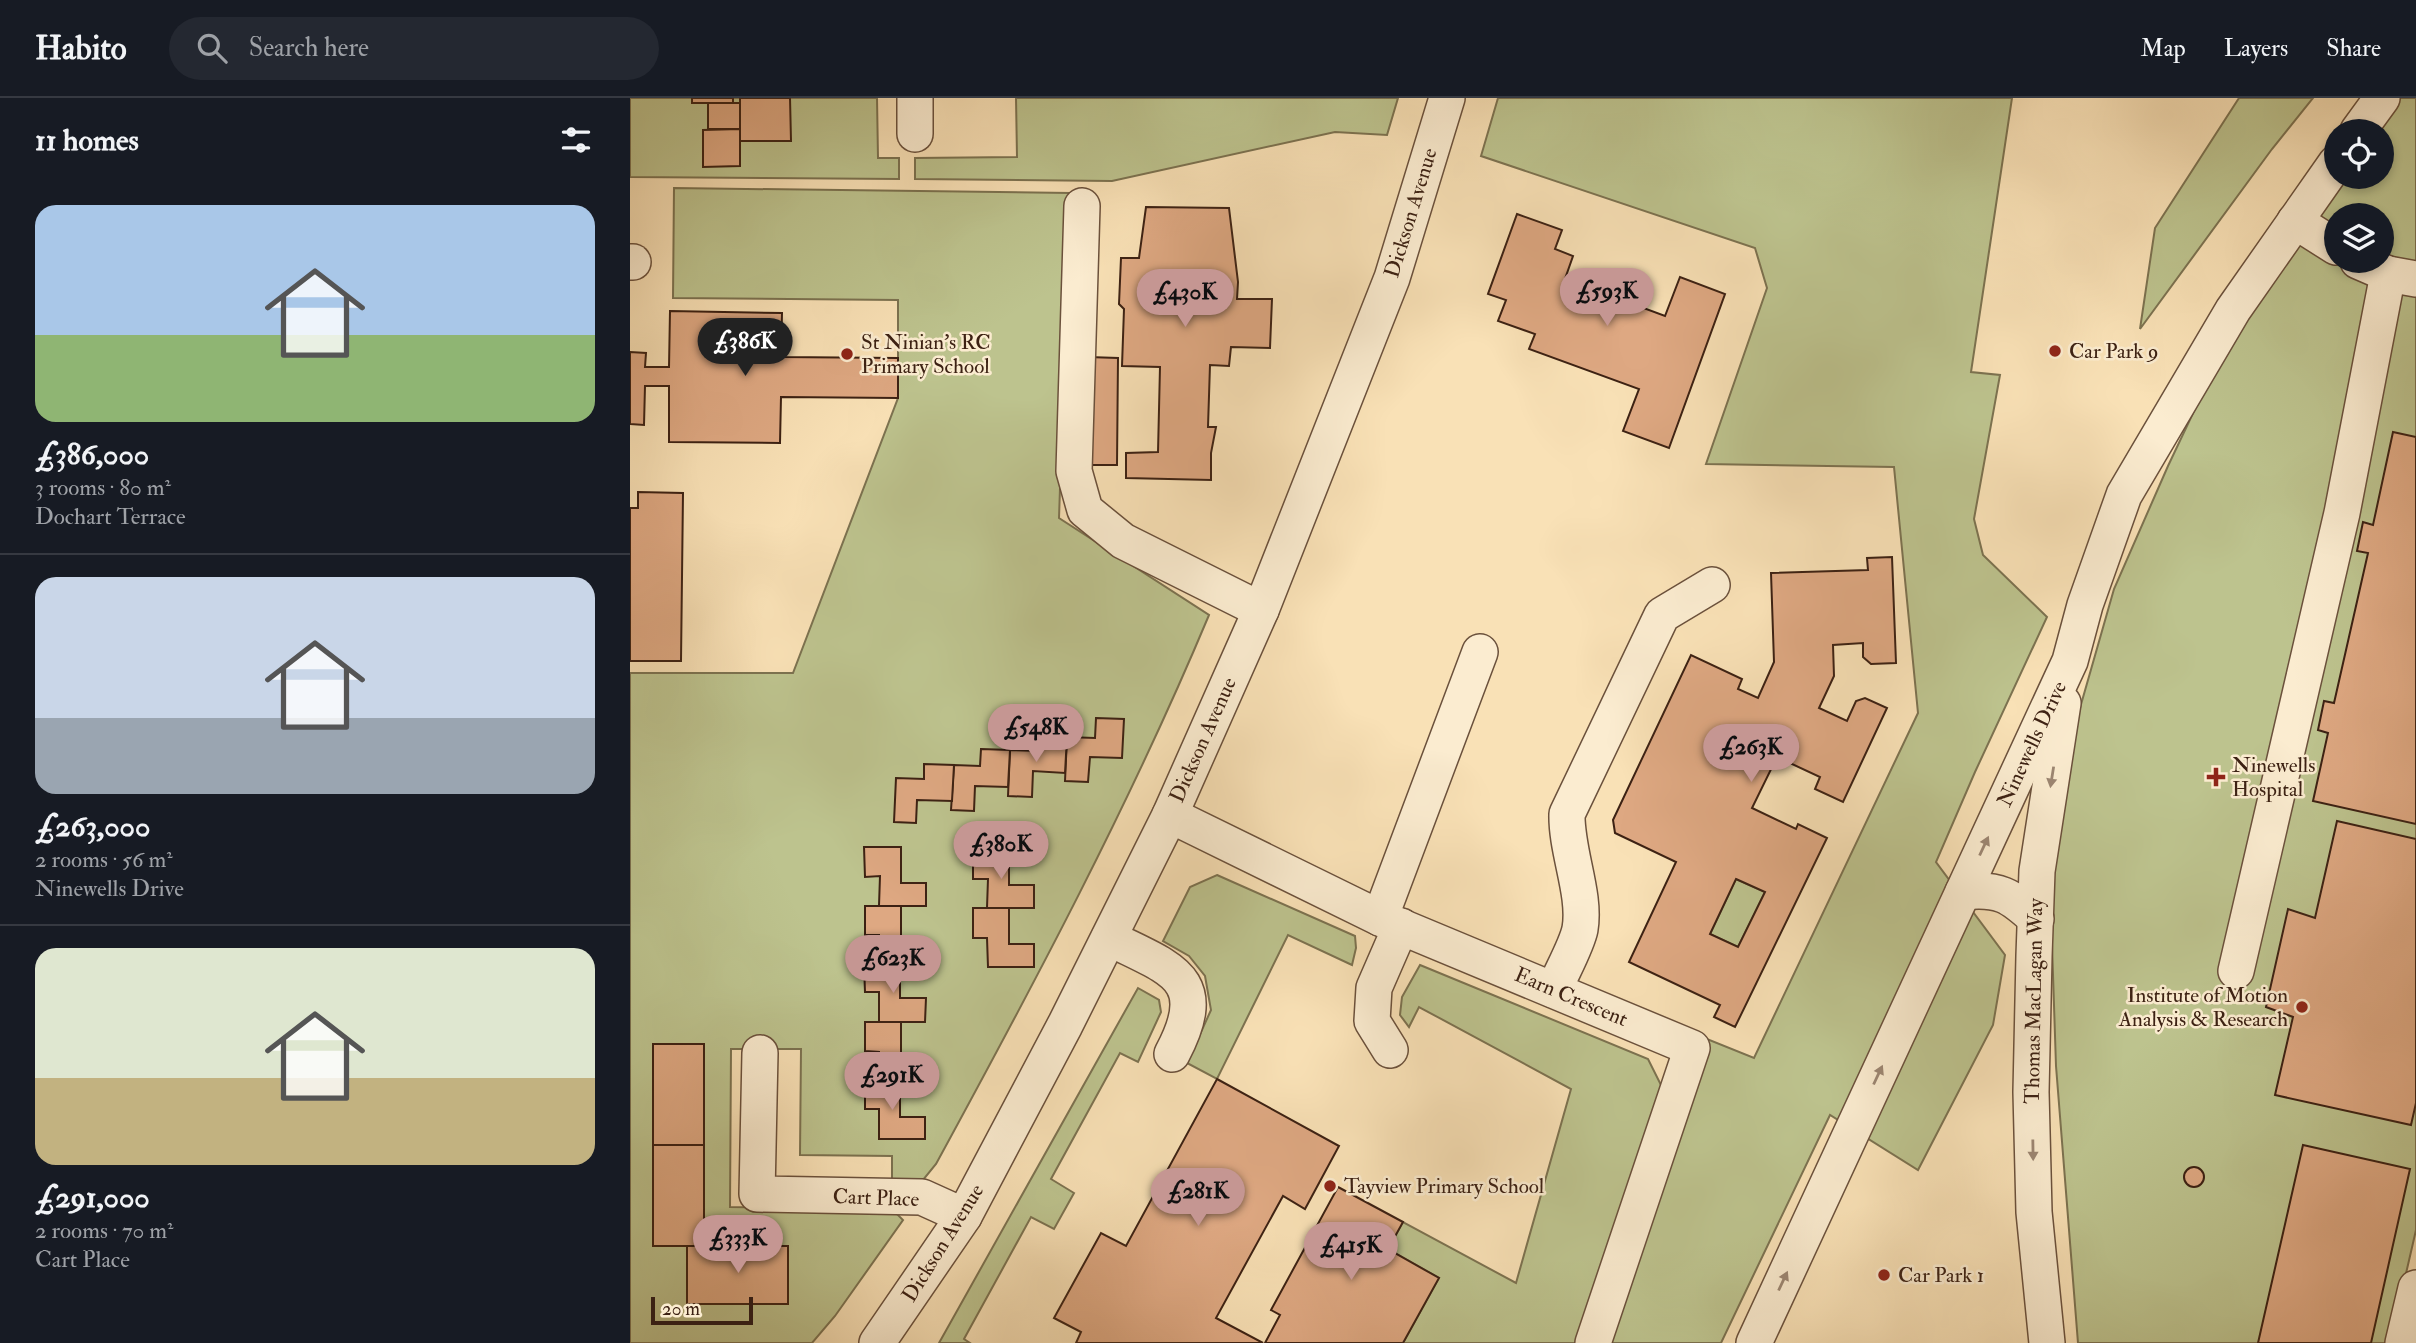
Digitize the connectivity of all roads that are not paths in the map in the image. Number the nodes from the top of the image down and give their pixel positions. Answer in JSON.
{"nodes":[{"id":1,"x":915,"y":98,"type":"edge"},
{"id":2,"x":1447,"y":98,"type":"edge"},
{"id":3,"x":2382,"y":98,"type":"edge"},
{"id":4,"x":2367,"y":119,"type":"edge"},
{"id":5,"x":915,"y":134,"type":"dead end"},
{"id":6,"x":2324,"y":180,"type":"edge"},
{"id":7,"x":1082,"y":206,"type":"dead end"},
{"id":8,"x":2295,"y":221,"type":"junction"},
{"id":9,"x":2324,"y":239,"type":"edge"},
{"id":10,"x":2387,"y":273,"type":"edge"},
{"id":11,"x":1712,"y":585,"type":"dead end"},
{"id":12,"x":1261,"y":610,"type":"junction"},
{"id":13,"x":1480,"y":652,"type":"dead end"},
{"id":14,"x":2070,"y":661,"type":"junction"},
{"id":15,"x":1170,"y":815,"type":"junction"},
{"id":16,"x":1963,"y":892,"type":"junction"},
{"id":17,"x":2036,"y":919,"type":"junction"},
{"id":18,"x":1390,"y":922,"type":"junction"},
{"id":19,"x":1109,"y":938,"type":"junction"},
{"id":20,"x":2236,"y":971,"type":"dead end"},
{"id":21,"x":1555,"y":990,"type":"junction"},
{"id":22,"x":1390,"y":1050,"type":"dead end"},
{"id":23,"x":760,"y":1053,"type":"dead end"},
{"id":24,"x":1172,"y":1054,"type":"dead end"},
{"id":25,"x":964,"y":1216,"type":"junction"},
{"id":26,"x":2416,"y":1288,"type":"edge"},
{"id":27,"x":877,"y":1343,"type":"edge"},
{"id":28,"x":1593,"y":1343,"type":"edge"},
{"id":29,"x":1754,"y":1343,"type":"edge"},
{"id":30,"x":2047,"y":1343,"type":"edge"},
{"id":31,"x":2403,"y":1343,"type":"edge"}],
"edges":[{"from":1,"to":5,"type":"street"},
{"from":2,"to":12,"type":"street","name":"Dickson Avenue"},
{"from":3,"to":4,"type":"street"},
{"from":6,"to":8,"type":"street","name":"Ninewells Drive"},
{"from":7,"to":12,"type":"street"},
{"from":8,"to":9,"type":"street"},
{"from":8,"to":14,"type":"street","name":"Ninewells Drive"},
{"from":10,"to":20,"type":"street"},
{"from":11,"to":21,"type":"street"},
{"from":12,"to":15,"type":"street","name":"Dickson Avenue"},
{"from":13,"to":18,"type":"street"},
{"from":16,"to":14,"type":"street","name":"Ninewells Drive","one_way":true},
{"from":14,"to":17,"type":"street","name":"Thomas MacLagan Way","one_way":true},
{"from":15,"to":18,"type":"street","name":"Earn Crescent"},
{"from":15,"to":19,"type":"street","name":"Dickson Avenue"},
{"from":16,"to":17,"type":"street"},
{"from":29,"to":16,"type":"street","name":"Ninewells Drive","one_way":true},
{"from":17,"to":30,"type":"street","name":"Thomas MacLagan Way","one_way":true},
{"from":18,"to":21,"type":"street","name":"Earn Crescent"},
{"from":18,"to":22,"type":"street"},
{"from":19,"to":24,"type":"street"},
{"from":19,"to":25,"type":"street","name":"Dickson Avenue"},
{"from":21,"to":28,"type":"street","name":"Earn Crescent"},
{"from":23,"to":25,"type":"street","name":"Cart Place"},
{"from":25,"to":27,"type":"street","name":"Dickson Avenue"},
{"from":26,"to":31,"type":"street"}]}
